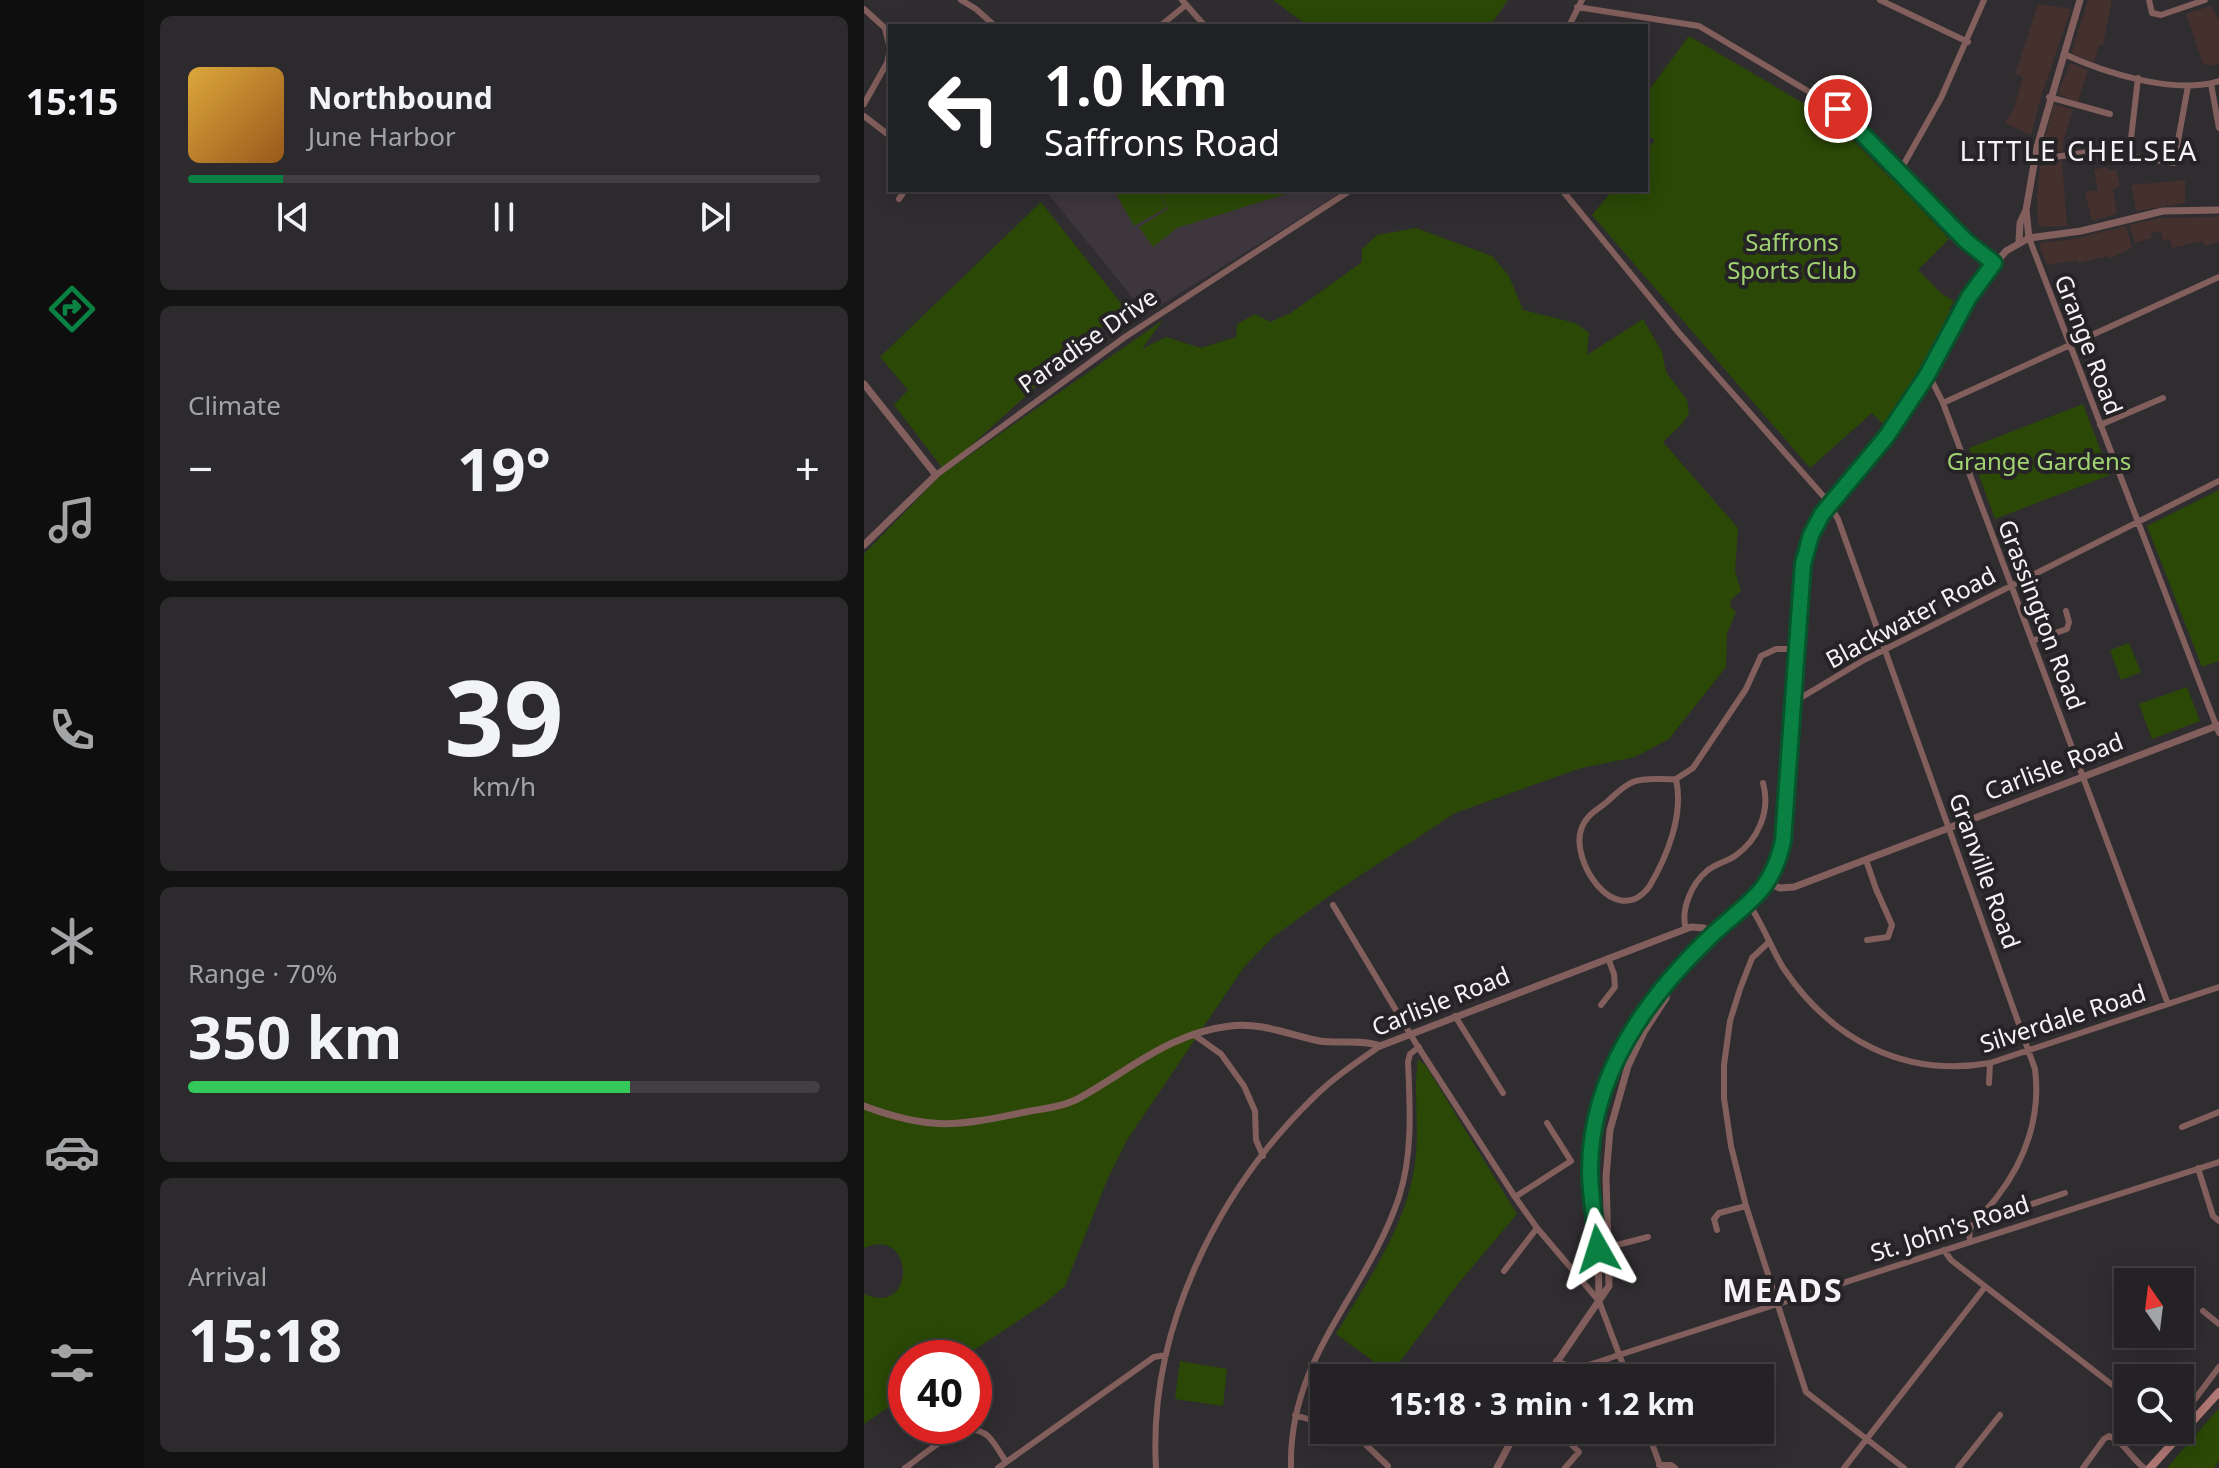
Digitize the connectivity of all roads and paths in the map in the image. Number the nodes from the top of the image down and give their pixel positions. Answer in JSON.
{"nodes":[{"id":1,"x":961,"y":0,"type":"edge"},
{"id":2,"x":1582,"y":0,"type":"edge"},
{"id":3,"x":1880,"y":0,"type":"edge"},
{"id":4,"x":1984,"y":0,"type":"edge"},
{"id":5,"x":2080,"y":0,"type":"edge"},
{"id":6,"x":2149,"y":0,"type":"edge"},
{"id":7,"x":2205,"y":0,"type":"edge"},
{"id":8,"x":1184,"y":2,"type":"edge"},
{"id":9,"x":1577,"y":7,"type":"junction"},
{"id":10,"x":864,"y":9,"type":"edge"},
{"id":11,"x":986,"y":18,"type":"junction"},
{"id":12,"x":982,"y":24,"type":"edge"},
{"id":13,"x":993,"y":24,"type":"edge"},
{"id":14,"x":1162,"y":24,"type":"edge"},
{"id":15,"x":1203,"y":24,"type":"edge"},
{"id":16,"x":1570,"y":24,"type":"edge"},
{"id":17,"x":888,"y":41,"type":"edge"},
{"id":18,"x":1968,"y":42,"type":"junction"},
{"id":19,"x":2064,"y":54,"type":"junction"},
{"id":20,"x":888,"y":58,"type":"edge"},
{"id":21,"x":2138,"y":78,"type":"junction"},
{"id":22,"x":2219,"y":81,"type":"edge"},
{"id":23,"x":2211,"y":84,"type":"junction"},
{"id":24,"x":2188,"y":86,"type":"junction"},
{"id":25,"x":2049,"y":97,"type":"junction"},
{"id":26,"x":864,"y":104,"type":"edge"},
{"id":27,"x":2110,"y":114,"type":"dead end"},
{"id":28,"x":864,"y":116,"type":"edge"},
{"id":29,"x":2219,"y":128,"type":"edge"},
{"id":30,"x":888,"y":134,"type":"edge"},
{"id":31,"x":2129,"y":156,"type":"junction"},
{"id":32,"x":2035,"y":160,"type":"junction"},
{"id":33,"x":1900,"y":171,"type":"junction"},
{"id":34,"x":904,"y":192,"type":"edge"},
{"id":35,"x":1348,"y":192,"type":"edge"},
{"id":36,"x":1564,"y":192,"type":"edge"},
{"id":37,"x":899,"y":199,"type":"dead end"},
{"id":38,"x":2026,"y":210,"type":"junction"},
{"id":39,"x":2219,"y":210,"type":"edge"},
{"id":40,"x":2029,"y":238,"type":"junction"},
{"id":41,"x":2019,"y":241,"type":"junction"},
{"id":42,"x":1994,"y":263,"type":"junction"},
{"id":43,"x":2219,"y":277,"type":"edge"},
{"id":44,"x":2068,"y":345,"type":"junction"},
{"id":45,"x":1926,"y":377,"type":"junction"},
{"id":46,"x":866,"y":390,"type":"edge"},
{"id":47,"x":2163,"y":398,"type":"dead end"},
{"id":48,"x":1943,"y":403,"type":"junction"},
{"id":49,"x":2100,"y":425,"type":"junction"},
{"id":50,"x":936,"y":475,"type":"junction"},
{"id":51,"x":2219,"y":481,"type":"edge"},
{"id":52,"x":1830,"y":505,"type":"junction"},
{"id":53,"x":2137,"y":522,"type":"junction"},
{"id":54,"x":864,"y":545,"type":"edge"},
{"id":55,"x":2011,"y":585,"type":"junction"},
{"id":56,"x":2066,"y":611,"type":"dead end"},
{"id":57,"x":2032,"y":641,"type":"junction"},
{"id":58,"x":1796,"y":649,"type":"junction"},
{"id":59,"x":1885,"y":649,"type":"junction"},
{"id":60,"x":1792,"y":703,"type":"junction"},
{"id":61,"x":2218,"y":728,"type":"edge"},
{"id":62,"x":2083,"y":777,"type":"junction"},
{"id":63,"x":1676,"y":779,"type":"junction"},
{"id":64,"x":1763,"y":783,"type":"dead end"},
{"id":65,"x":1949,"y":828,"type":"junction"},
{"id":66,"x":1866,"y":860,"type":"junction"},
{"id":67,"x":1768,"y":883,"type":"junction"},
{"id":68,"x":1748,"y":904,"type":"junction"},
{"id":69,"x":1333,"y":905,"type":"dead end"},
{"id":70,"x":1686,"y":929,"type":"junction"},
{"id":71,"x":1713,"y":935,"type":"junction"},
{"id":72,"x":1867,"y":940,"type":"dead end"},
{"id":73,"x":1768,"y":943,"type":"junction"},
{"id":74,"x":1608,"y":958,"type":"junction"},
{"id":75,"x":1668,"y":984,"type":"junction"},
{"id":76,"x":2219,"y":987,"type":"edge"},
{"id":77,"x":2168,"y":1004,"type":"junction"},
{"id":78,"x":1601,"y":1005,"type":"dead end"},
{"id":79,"x":1455,"y":1016,"type":"junction"},
{"id":80,"x":1193,"y":1033,"type":"junction"},
{"id":81,"x":1411,"y":1033,"type":"junction"},
{"id":82,"x":1380,"y":1046,"type":"junction"},
{"id":83,"x":1419,"y":1047,"type":"junction"},
{"id":84,"x":2030,"y":1049,"type":"junction"},
{"id":85,"x":1990,"y":1063,"type":"junction"},
{"id":86,"x":1989,"y":1083,"type":"dead end"},
{"id":87,"x":1503,"y":1093,"type":"dead end"},
{"id":88,"x":864,"y":1106,"type":"edge"},
{"id":89,"x":2219,"y":1112,"type":"edge"},
{"id":90,"x":1547,"y":1123,"type":"dead end"},
{"id":91,"x":2182,"y":1127,"type":"dead end"},
{"id":92,"x":1263,"y":1156,"type":"junction"},
{"id":93,"x":2219,"y":1162,"type":"edge"},
{"id":94,"x":2198,"y":1168,"type":"junction"},
{"id":95,"x":2065,"y":1193,"type":"dead end"},
{"id":96,"x":1515,"y":1197,"type":"junction"},
{"id":97,"x":1746,"y":1206,"type":"junction"},
{"id":98,"x":1989,"y":1207,"type":"junction"},
{"id":99,"x":2219,"y":1221,"type":"edge"},
{"id":100,"x":1537,"y":1228,"type":"junction"},
{"id":101,"x":1717,"y":1230,"type":"dead end"},
{"id":102,"x":1648,"y":1237,"type":"dead end"},
{"id":103,"x":1970,"y":1242,"type":"junction"},
{"id":104,"x":1609,"y":1247,"type":"junction"},
{"id":105,"x":1944,"y":1250,"type":"junction"},
{"id":106,"x":1504,"y":1271,"type":"dead end"},
{"id":107,"x":1985,"y":1287,"type":"junction"},
{"id":108,"x":1599,"y":1301,"type":"junction"},
{"id":109,"x":1778,"y":1304,"type":"junction"},
{"id":110,"x":2203,"y":1311,"type":"dead end"},
{"id":111,"x":2219,"y":1324,"type":"edge"},
{"id":112,"x":1166,"y":1355,"type":"junction"},
{"id":113,"x":1619,"y":1355,"type":"junction"},
{"id":114,"x":1556,"y":1361,"type":"junction"},
{"id":115,"x":1554,"y":1364,"type":"edge"},
{"id":116,"x":1623,"y":1364,"type":"edge"},
{"id":117,"x":2219,"y":1367,"type":"edge"},
{"id":118,"x":2114,"y":1386,"type":"edge"},
{"id":119,"x":2219,"y":1392,"type":"edge"},
{"id":120,"x":2194,"y":1400,"type":"edge"},
{"id":121,"x":1295,"y":1415,"type":"junction"},
{"id":122,"x":2000,"y":1415,"type":"dead end"},
{"id":123,"x":2194,"y":1415,"type":"edge"},
{"id":124,"x":1310,"y":1420,"type":"edge"},
{"id":125,"x":1866,"y":1439,"type":"junction"},
{"id":126,"x":1366,"y":1444,"type":"edge"},
{"id":127,"x":1510,"y":1444,"type":"edge"},
{"id":128,"x":1571,"y":1444,"type":"edge"},
{"id":129,"x":1652,"y":1444,"type":"edge"},
{"id":130,"x":2166,"y":1444,"type":"edge"},
{"id":131,"x":1006,"y":1462,"type":"junction"},
{"id":132,"x":1390,"y":1466,"type":"edge"},
{"id":133,"x":1660,"y":1466,"type":"edge"},
{"id":134,"x":905,"y":1468,"type":"edge"},
{"id":135,"x":998,"y":1468,"type":"edge"},
{"id":136,"x":1156,"y":1468,"type":"edge"},
{"id":137,"x":1291,"y":1468,"type":"edge"},
{"id":138,"x":1497,"y":1468,"type":"edge"},
{"id":139,"x":1565,"y":1468,"type":"edge"},
{"id":140,"x":1675,"y":1468,"type":"edge"},
{"id":141,"x":1844,"y":1468,"type":"edge"},
{"id":142,"x":1904,"y":1468,"type":"edge"},
{"id":143,"x":1958,"y":1468,"type":"edge"},
{"id":144,"x":2083,"y":1468,"type":"edge"},
{"id":145,"x":2147,"y":1468,"type":"edge"}],
"edges":[{"from":1,"to":11,"type":"street"},
{"from":2,"to":9,"type":"street"},
{"from":3,"to":18,"type":"street"},
{"from":4,"to":18,"type":"street"},
{"from":5,"to":19,"type":"street"},
{"from":6,"to":7,"type":"street"},
{"from":8,"to":14,"type":"street"},
{"from":8,"to":15,"type":"street"},
{"from":9,"to":16,"type":"street"},
{"from":9,"to":33,"type":"street"},
{"from":10,"to":17,"type":"street"},
{"from":11,"to":12,"type":"street"},
{"from":11,"to":13,"type":"street"},
{"from":18,"to":33,"type":"street"},
{"from":19,"to":21,"type":"street"},
{"from":19,"to":25,"type":"street"},
{"from":20,"to":26,"type":"street"},
{"from":21,"to":24,"type":"street"},
{"from":21,"to":31,"type":"street"},
{"from":22,"to":23,"type":"street"},
{"from":23,"to":24,"type":"street"},
{"from":23,"to":29,"type":"street"},
{"from":24,"to":31,"type":"street"},
{"from":25,"to":27,"type":"street"},
{"from":25,"to":32,"type":"street"},
{"from":28,"to":30,"type":"street"},
{"from":31,"to":32,"type":"street"},
{"from":32,"to":38,"type":"street"},
{"from":33,"to":42,"type":"street"},
{"from":34,"to":37,"type":"street"},
{"from":35,"to":50,"type":"street","name":"Paradise Drive"},
{"from":36,"to":52,"type":"street","name":"Granville Road"},
{"from":38,"to":40,"type":"street"},
{"from":38,"to":41,"type":"street"},
{"from":39,"to":40,"type":"street"},
{"from":40,"to":41,"type":"street"},
{"from":40,"to":44,"type":"street","name":"Grange Road"},
{"from":41,"to":42,"type":"street"},
{"from":42,"to":45,"type":"street"},
{"from":43,"to":44,"type":"street"},
{"from":44,"to":48,"type":"street"},
{"from":44,"to":49,"type":"street","name":"Grange Road"},
{"from":45,"to":48,"type":"street","name":"Grassington Road"},
{"from":45,"to":52,"type":"street"},
{"from":46,"to":50,"type":"street"},
{"from":47,"to":49,"type":"street"},
{"from":48,"to":55,"type":"street","name":"Grassington Road"},
{"from":49,"to":53,"type":"street","name":"Grange Road"},
{"from":50,"to":54,"type":"street","name":"Paradise Drive"},
{"from":51,"to":53,"type":"street","name":"Blackwater Road"},
{"from":52,"to":58,"type":"street"},
{"from":52,"to":59,"type":"street","name":"Granville Road"},
{"from":53,"to":55,"type":"street","name":"Blackwater Road"},
{"from":53,"to":61,"type":"street","name":"Grange Road"},
{"from":55,"to":57,"type":"street","name":"Grassington Road"},
{"from":55,"to":59,"type":"street","name":"Blackwater Road"},
{"from":56,"to":57,"type":"street"},
{"from":57,"to":62,"type":"street","name":"Grassington Road"},
{"from":58,"to":60,"type":"street"},
{"from":58,"to":63,"type":"street"},
{"from":59,"to":60,"type":"street","name":"Blackwater Road"},
{"from":59,"to":65,"type":"street","name":"Granville Road"},
{"from":60,"to":67,"type":"street"},
{"from":61,"to":62,"type":"street","name":"Carlisle Road"},
{"from":62,"to":65,"type":"street","name":"Carlisle Road"},
{"from":62,"to":77,"type":"street","name":"Grassington Road"},
{"from":63,"to":63,"type":"street"},
{"from":64,"to":70,"type":"street"},
{"from":65,"to":66,"type":"street","name":"Carlisle Road"},
{"from":65,"to":84,"type":"street","name":"Granville Road"},
{"from":66,"to":67,"type":"street","name":"Carlisle Road"},
{"from":66,"to":72,"type":"street"},
{"from":67,"to":68,"type":"street"},
{"from":68,"to":71,"type":"street"},
{"from":68,"to":73,"type":"street","name":"Silverdale Road"},
{"from":69,"to":81,"type":"street"},
{"from":70,"to":71,"type":"street"},
{"from":70,"to":74,"type":"street","name":"Carlisle Road"},
{"from":71,"to":75,"type":"street"},
{"from":73,"to":85,"type":"street","name":"Silverdale Road"},
{"from":73,"to":97,"type":"street"},
{"from":74,"to":78,"type":"street"},
{"from":74,"to":79,"type":"street","name":"Carlisle Road"},
{"from":75,"to":104,"type":"street"},
{"from":75,"to":108,"type":"street"},
{"from":76,"to":77,"type":"street","name":"Silverdale Road"},
{"from":77,"to":84,"type":"street","name":"Silverdale Road"},
{"from":79,"to":81,"type":"street","name":"Carlisle Road"},
{"from":79,"to":87,"type":"street"},
{"from":80,"to":82,"type":"street"},
{"from":80,"to":88,"type":"street"},
{"from":80,"to":92,"type":"street"},
{"from":81,"to":82,"type":"street","name":"Carlisle Road"},
{"from":81,"to":83,"type":"street"},
{"from":82,"to":92,"type":"street","name":"Carlisle Road"},
{"from":83,"to":96,"type":"street"},
{"from":83,"to":121,"type":"street"},
{"from":84,"to":85,"type":"street","name":"Silverdale Road"},
{"from":84,"to":98,"type":"street","name":"Granville Road"},
{"from":85,"to":86,"type":"street"},
{"from":89,"to":91,"type":"street"},
{"from":90,"to":96,"type":"street"},
{"from":92,"to":112,"type":"street","name":"Carlisle Road"},
{"from":93,"to":94,"type":"street","name":"St. John's Road"},
{"from":94,"to":99,"type":"street"},
{"from":94,"to":103,"type":"street","name":"St. John's Road"},
{"from":95,"to":98,"type":"street"},
{"from":96,"to":100,"type":"street"},
{"from":97,"to":101,"type":"street"},
{"from":97,"to":109,"type":"street"},
{"from":98,"to":103,"type":"street","name":"Granville Road"},
{"from":100,"to":106,"type":"street"},
{"from":100,"to":108,"type":"street"},
{"from":102,"to":104,"type":"street"},
{"from":103,"to":105,"type":"street","name":"St. John's Road"},
{"from":104,"to":108,"type":"street"},
{"from":105,"to":107,"type":"street"},
{"from":105,"to":109,"type":"street","name":"St. John's Road"},
{"from":107,"to":118,"type":"street"},
{"from":107,"to":125,"type":"street"},
{"from":108,"to":113,"type":"street"},
{"from":108,"to":114,"type":"street"},
{"from":109,"to":113,"type":"street","name":"St. John's Road"},
{"from":109,"to":125,"type":"street"},
{"from":110,"to":111,"type":"street"},
{"from":112,"to":131,"type":"street"},
{"from":112,"to":136,"type":"street","name":"Carlisle Road"},
{"from":113,"to":114,"type":"street","name":"St. John's Road"},
{"from":113,"to":116,"type":"street"},
{"from":114,"to":115,"type":"street"},
{"from":117,"to":120,"type":"street"},
{"from":119,"to":123,"type":"main road"},
{"from":121,"to":124,"type":"street"},
{"from":121,"to":137,"type":"street"},
{"from":122,"to":143,"type":"street"},
{"from":125,"to":141,"type":"street"},
{"from":125,"to":142,"type":"street"},
{"from":126,"to":132,"type":"street"},
{"from":127,"to":138,"type":"street"},
{"from":128,"to":139,"type":"street"},
{"from":129,"to":133,"type":"street"},
{"from":130,"to":145,"type":"main road"},
{"from":131,"to":134,"type":"street"},
{"from":131,"to":135,"type":"street"},
{"from":133,"to":140,"type":"street"},
{"from":144,"to":145,"type":"street"}]}
